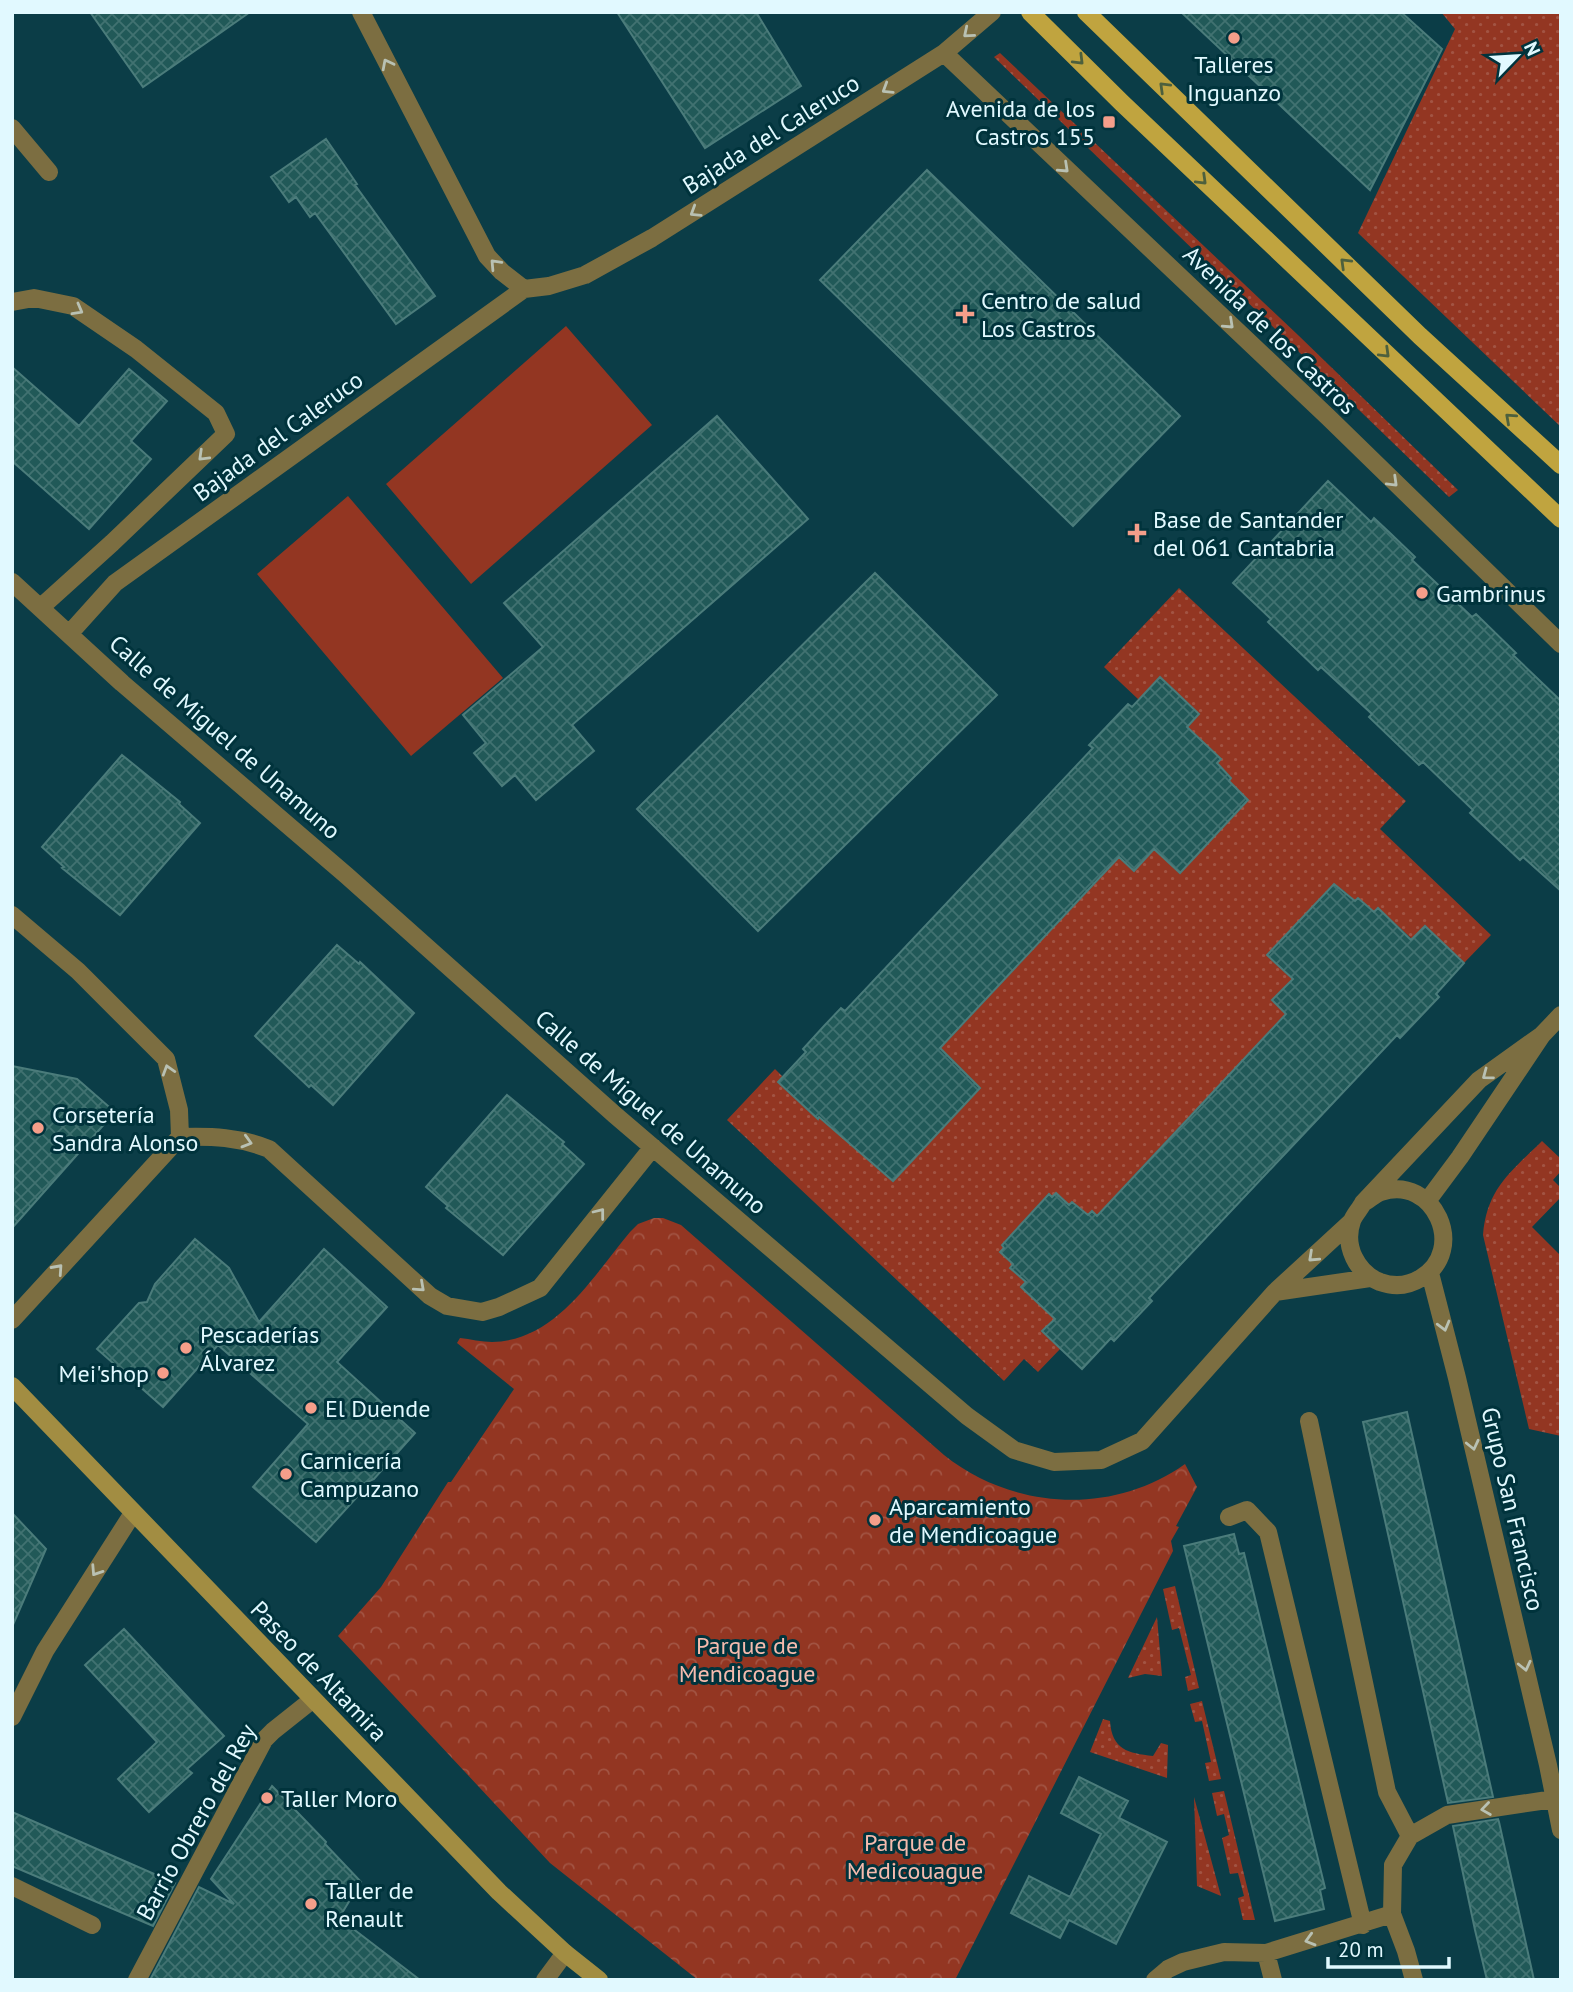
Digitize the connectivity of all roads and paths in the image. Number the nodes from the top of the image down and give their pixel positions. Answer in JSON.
{"nodes":[{"id":1,"x":361,"y":12,"type":"edge"},
{"id":2,"x":992,"y":12,"type":"edge"},
{"id":3,"x":1030,"y":12,"type":"edge"},
{"id":4,"x":1086,"y":12,"type":"edge"},
{"id":5,"x":944,"y":53,"type":"junction"},
{"id":6,"x":12,"y":128,"type":"edge"},
{"id":7,"x":49,"y":172,"type":"dead end"},
{"id":8,"x":524,"y":289,"type":"junction"},
{"id":9,"x":12,"y":303,"type":"edge"},
{"id":10,"x":1561,"y":464,"type":"edge"},
{"id":11,"x":1561,"y":519,"type":"edge"},
{"id":12,"x":12,"y":582,"type":"edge"},
{"id":13,"x":40,"y":608,"type":"junction"},
{"id":14,"x":70,"y":633,"type":"junction"},
{"id":15,"x":1561,"y":644,"type":"edge"},
{"id":16,"x":12,"y":915,"type":"edge"},
{"id":17,"x":1561,"y":1015,"type":"edge"},
{"id":18,"x":1542,"y":1035,"type":"junction"},
{"id":19,"x":180,"y":1136,"type":"junction"},
{"id":20,"x":653,"y":1147,"type":"junction"},
{"id":21,"x":1428,"y":1200,"type":"junction"},
{"id":22,"x":1363,"y":1203,"type":"junction"},
{"id":23,"x":1352,"y":1221,"type":"junction"},
{"id":24,"x":1430,"y":1273,"type":"junction"},
{"id":25,"x":1370,"y":1278,"type":"junction"},
{"id":26,"x":1275,"y":1292,"type":"junction"},
{"id":27,"x":12,"y":1320,"type":"edge"},
{"id":28,"x":12,"y":1386,"type":"edge"},
{"id":29,"x":1309,"y":1421,"type":"dead end"},
{"id":30,"x":133,"y":1513,"type":"junction"},
{"id":31,"x":1229,"y":1517,"type":"dead end"},
{"id":32,"x":312,"y":1700,"type":"junction"},
{"id":33,"x":12,"y":1717,"type":"edge"},
{"id":34,"x":1554,"y":1799,"type":"junction"},
{"id":35,"x":1561,"y":1830,"type":"edge"},
{"id":36,"x":1410,"y":1836,"type":"junction"},
{"id":37,"x":12,"y":1886,"type":"edge"},
{"id":38,"x":1392,"y":1914,"type":"junction"},
{"id":39,"x":92,"y":1925,"type":"dead end"},
{"id":40,"x":1363,"y":1925,"type":"junction"},
{"id":41,"x":565,"y":1953,"type":"junction"},
{"id":42,"x":1266,"y":1953,"type":"junction"},
{"id":43,"x":137,"y":1980,"type":"edge"},
{"id":44,"x":545,"y":1980,"type":"edge"},
{"id":45,"x":599,"y":1980,"type":"edge"},
{"id":46,"x":1155,"y":1980,"type":"edge"},
{"id":47,"x":1273,"y":1980,"type":"edge"},
{"id":48,"x":1413,"y":1980,"type":"edge"}],
"edges":[{"from":8,"to":1,"type":"street","one_way":true},
{"from":2,"to":5,"type":"street","name":"Bajada del Caleruco","one_way":true},
{"from":3,"to":11,"type":"main road","one_way":true},
{"from":10,"to":4,"type":"main road","one_way":true},
{"from":5,"to":8,"type":"street","name":"Bajada del Caleruco","one_way":true},
{"from":5,"to":15,"type":"street","name":"Avenida de los Castros","one_way":true},
{"from":6,"to":7,"type":"street"},
{"from":8,"to":14,"type":"street","name":"Bajada del Caleruco"},
{"from":9,"to":13,"type":"street","name":"Bajada del Caleruco","one_way":true},
{"from":12,"to":13,"type":"street","name":"Calle de Miguel de Unamuno"},
{"from":13,"to":14,"type":"street","name":"Calle de Miguel de Unamuno"},
{"from":14,"to":20,"type":"street","name":"Calle de Miguel de Unamuno"},
{"from":19,"to":16,"type":"street","one_way":true},
{"from":17,"to":18,"type":"street"},
{"from":18,"to":21,"type":"street"},
{"from":18,"to":22,"type":"street","one_way":true},
{"from":19,"to":20,"type":"street","one_way":true},
{"from":27,"to":19,"type":"street","one_way":true},
{"from":20,"to":26,"type":"street","name":"Calle de Miguel de Unamuno"},
{"from":21,"to":22,"type":"street"},
{"from":21,"to":24,"type":"street"},
{"from":22,"to":23,"type":"street"},
{"from":23,"to":25,"type":"street"},
{"from":23,"to":26,"type":"street","name":"Calle de Miguel de Unamuno","one_way":true},
{"from":24,"to":25,"type":"street"},
{"from":24,"to":34,"type":"street","name":"Grupo San Francisco","one_way":true},
{"from":25,"to":26,"type":"street"},
{"from":28,"to":30,"type":"main road","name":"Paseo de Altamira"},
{"from":29,"to":36,"type":"street"},
{"from":30,"to":32,"type":"main road","name":"Paseo de Altamira"},
{"from":30,"to":33,"type":"street","one_way":true},
{"from":31,"to":40,"type":"street"},
{"from":32,"to":41,"type":"main road","name":"Paseo de Altamira"},
{"from":32,"to":43,"type":"street","name":"Barrio Obrero del Rey"},
{"from":34,"to":35,"type":"street","name":"Grupo San Francisco"},
{"from":34,"to":36,"type":"street","one_way":true},
{"from":36,"to":38,"type":"street"},
{"from":37,"to":39,"type":"street"},
{"from":38,"to":40,"type":"street"},
{"from":38,"to":48,"type":"street"},
{"from":40,"to":42,"type":"street","one_way":true},
{"from":41,"to":44,"type":"street"},
{"from":41,"to":45,"type":"main road","name":"Paseo de Altamira"},
{"from":42,"to":46,"type":"street"},
{"from":42,"to":47,"type":"street"}]}
